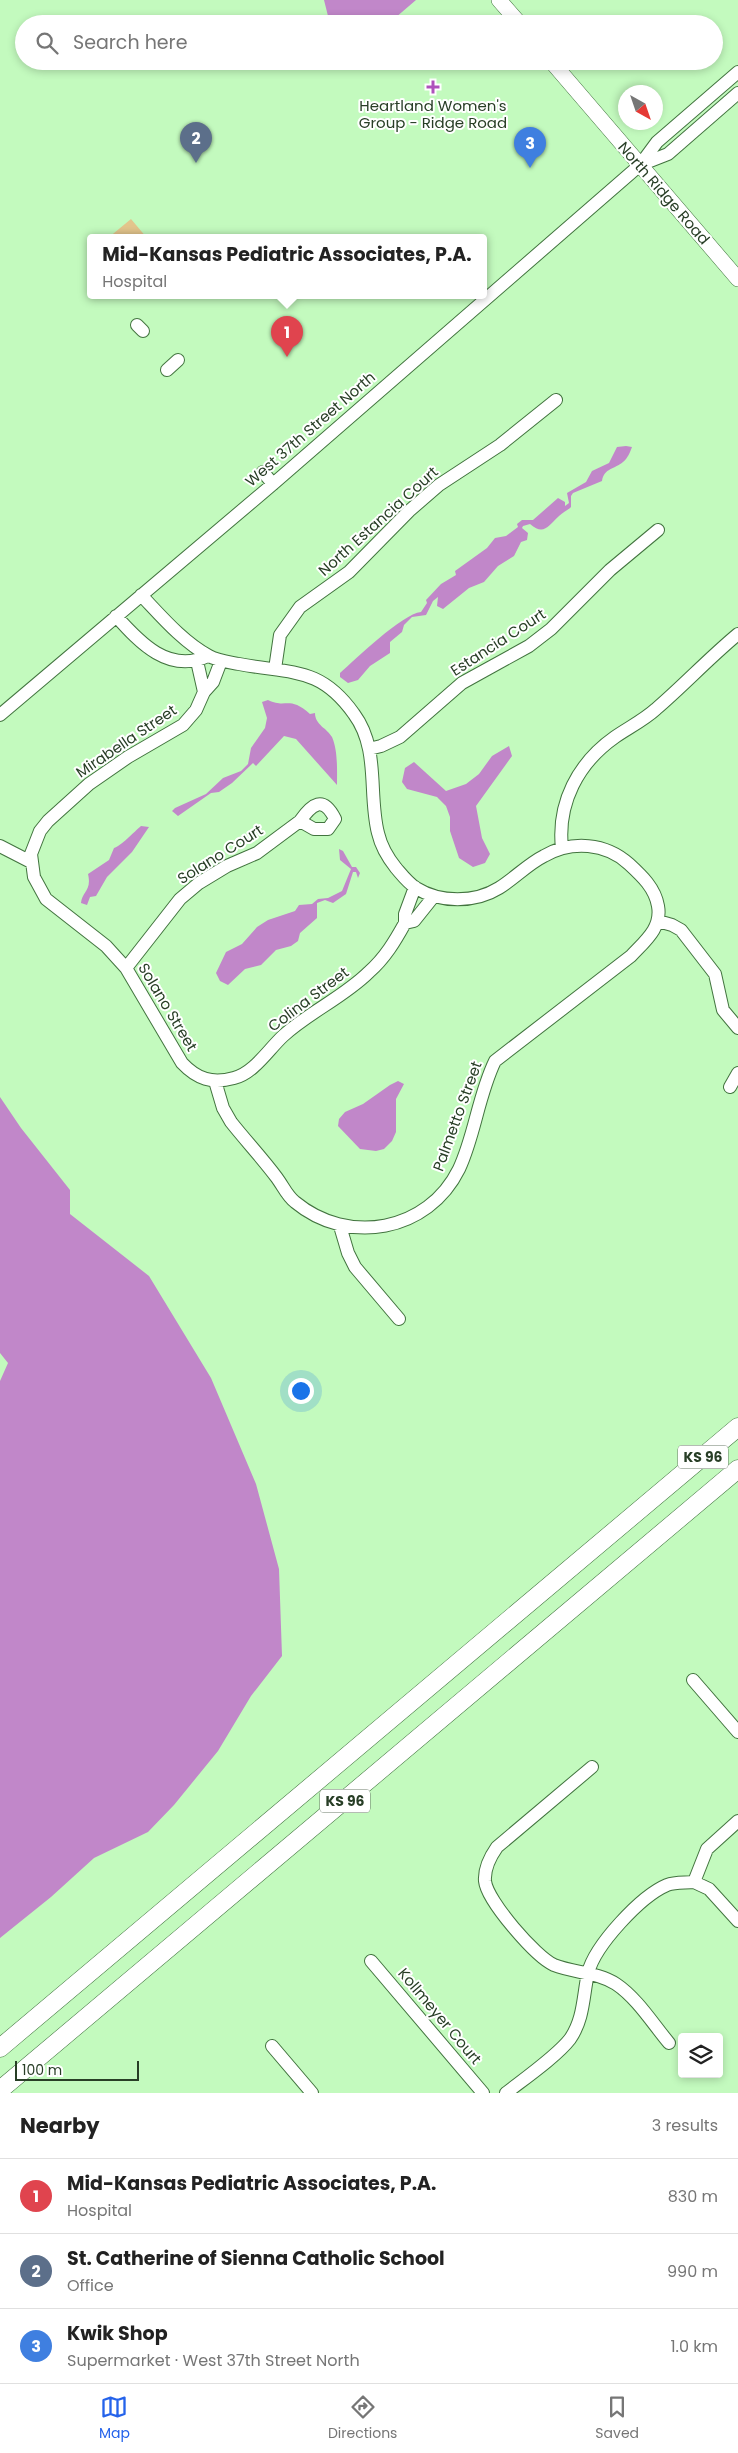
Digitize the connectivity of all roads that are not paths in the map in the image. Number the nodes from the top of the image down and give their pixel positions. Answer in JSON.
{"nodes":[{"id":1,"x":499,"y":0,"type":"edge"},
{"id":2,"x":512,"y":15,"type":"edge"},
{"id":3,"x":559,"y":70,"type":"edge"},
{"id":4,"x":738,"y":72,"type":"edge"},
{"id":5,"x":738,"y":93,"type":"edge"},
{"id":6,"x":640,"y":165,"type":"junction"},
{"id":7,"x":738,"y":279,"type":"edge"},
{"id":8,"x":487,"y":298,"type":"edge"},
{"id":9,"x":485,"y":299,"type":"edge"},
{"id":10,"x":178,"y":360,"type":"dead end"},
{"id":11,"x":167,"y":370,"type":"dead end"},
{"id":12,"x":556,"y":400,"type":"dead end"},
{"id":13,"x":263,"y":472,"type":"dead end"},
{"id":14,"x":272,"y":484,"type":"junction"},
{"id":15,"x":658,"y":530,"type":"dead end"},
{"id":16,"x":142,"y":595,"type":"junction"},
{"id":17,"x":116,"y":616,"type":"junction"},
{"id":18,"x":738,"y":634,"type":"edge"},
{"id":19,"x":202,"y":659,"type":"junction"},
{"id":20,"x":221,"y":661,"type":"junction"},
{"id":21,"x":275,"y":669,"type":"junction"},
{"id":22,"x":204,"y":692,"type":"junction"},
{"id":23,"x":0,"y":715,"type":"edge"},
{"id":24,"x":369,"y":749,"type":"junction"},
{"id":25,"x":300,"y":821,"type":"dead end"},
{"id":26,"x":0,"y":846,"type":"edge"},
{"id":27,"x":562,"y":848,"type":"junction"},
{"id":28,"x":31,"y":862,"type":"junction"},
{"id":29,"x":415,"y":887,"type":"junction"},
{"id":30,"x":434,"y":896,"type":"junction"},
{"id":31,"x":658,"y":921,"type":"junction"},
{"id":32,"x":405,"y":923,"type":"junction"},
{"id":33,"x":126,"y":968,"type":"junction"},
{"id":34,"x":738,"y":1028,"type":"edge"},
{"id":35,"x":738,"y":1072,"type":"edge"},
{"id":36,"x":215,"y":1081,"type":"junction"},
{"id":37,"x":730,"y":1087,"type":"dead end"},
{"id":38,"x":340,"y":1226,"type":"junction"},
{"id":39,"x":400,"y":1319,"type":"dead end"},
{"id":40,"x":738,"y":1427,"type":"edge"},
{"id":41,"x":738,"y":1469,"type":"edge"},
{"id":42,"x":693,"y":1680,"type":"dead end"},
{"id":43,"x":738,"y":1732,"type":"edge"},
{"id":44,"x":592,"y":1767,"type":"dead end"},
{"id":45,"x":738,"y":1821,"type":"edge"},
{"id":46,"x":694,"y":1882,"type":"junction"},
{"id":47,"x":738,"y":1921,"type":"edge"},
{"id":48,"x":371,"y":1961,"type":"dead end"},
{"id":49,"x":588,"y":1974,"type":"junction"},
{"id":50,"x":669,"y":2043,"type":"dead end"},
{"id":51,"x":272,"y":2046,"type":"dead end"},
{"id":52,"x":0,"y":2048,"type":"edge"},
{"id":53,"x":0,"y":2090,"type":"edge"},
{"id":54,"x":312,"y":2093,"type":"edge"},
{"id":55,"x":483,"y":2093,"type":"edge"},
{"id":56,"x":506,"y":2093,"type":"edge"}],
"edges":[{"from":1,"to":2,"type":"main road"},
{"from":3,"to":6,"type":"main road","name":"North Ridge Road"},
{"from":4,"to":6,"type":"street","name":"West 37th Street North"},
{"from":5,"to":6,"type":"street","name":"West 37th Street North"},
{"from":6,"to":7,"type":"main road","name":"North Ridge Road"},
{"from":6,"to":8,"type":"street","name":"West 37th Street North"},
{"from":9,"to":14,"type":"street","name":"West 37th Street North"},
{"from":10,"to":11,"type":"street"},
{"from":12,"to":21,"type":"street","name":"North Estancia Court"},
{"from":13,"to":14,"type":"street"},
{"from":14,"to":16,"type":"street","name":"West 37th Street North"},
{"from":15,"to":24,"type":"street","name":"Estancia Court"},
{"from":16,"to":17,"type":"street","name":"West 37th Street North"},
{"from":16,"to":19,"type":"street"},
{"from":17,"to":19,"type":"street"},
{"from":17,"to":23,"type":"street","name":"West 37th Street North"},
{"from":18,"to":27,"type":"street"},
{"from":19,"to":20,"type":"street"},
{"from":19,"to":22,"type":"street"},
{"from":20,"to":21,"type":"street"},
{"from":20,"to":22,"type":"street","name":"Mirabella Street"},
{"from":21,"to":24,"type":"street"},
{"from":22,"to":28,"type":"street","name":"Mirabella Street"},
{"from":24,"to":29,"type":"street"},
{"from":25,"to":33,"type":"street","name":"Solano Court"},
{"from":26,"to":28,"type":"street"},
{"from":27,"to":30,"type":"street"},
{"from":27,"to":31,"type":"street"},
{"from":28,"to":33,"type":"street","name":"Solano Street"},
{"from":29,"to":30,"type":"street"},
{"from":29,"to":32,"type":"street","name":"Colina Street"},
{"from":30,"to":32,"type":"street","name":"Colina Street"},
{"from":31,"to":34,"type":"street"},
{"from":31,"to":38,"type":"street","name":"Palmetto Street"},
{"from":32,"to":36,"type":"street","name":"Colina Street"},
{"from":33,"to":36,"type":"street","name":"Solano Street"},
{"from":35,"to":37,"type":"street"},
{"from":36,"to":38,"type":"street"},
{"from":38,"to":39,"type":"street"},
{"from":40,"to":52,"type":"highway","number":"KS 96"},
{"from":41,"to":53,"type":"highway","number":"KS 96"},
{"from":42,"to":43,"type":"street"},
{"from":44,"to":49,"type":"street"},
{"from":45,"to":46,"type":"street"},
{"from":46,"to":47,"type":"street"},
{"from":46,"to":49,"type":"street"},
{"from":48,"to":55,"type":"street","name":"Kollmeyer Court"},
{"from":49,"to":50,"type":"street"},
{"from":49,"to":56,"type":"street"},
{"from":51,"to":54,"type":"street"}]}
